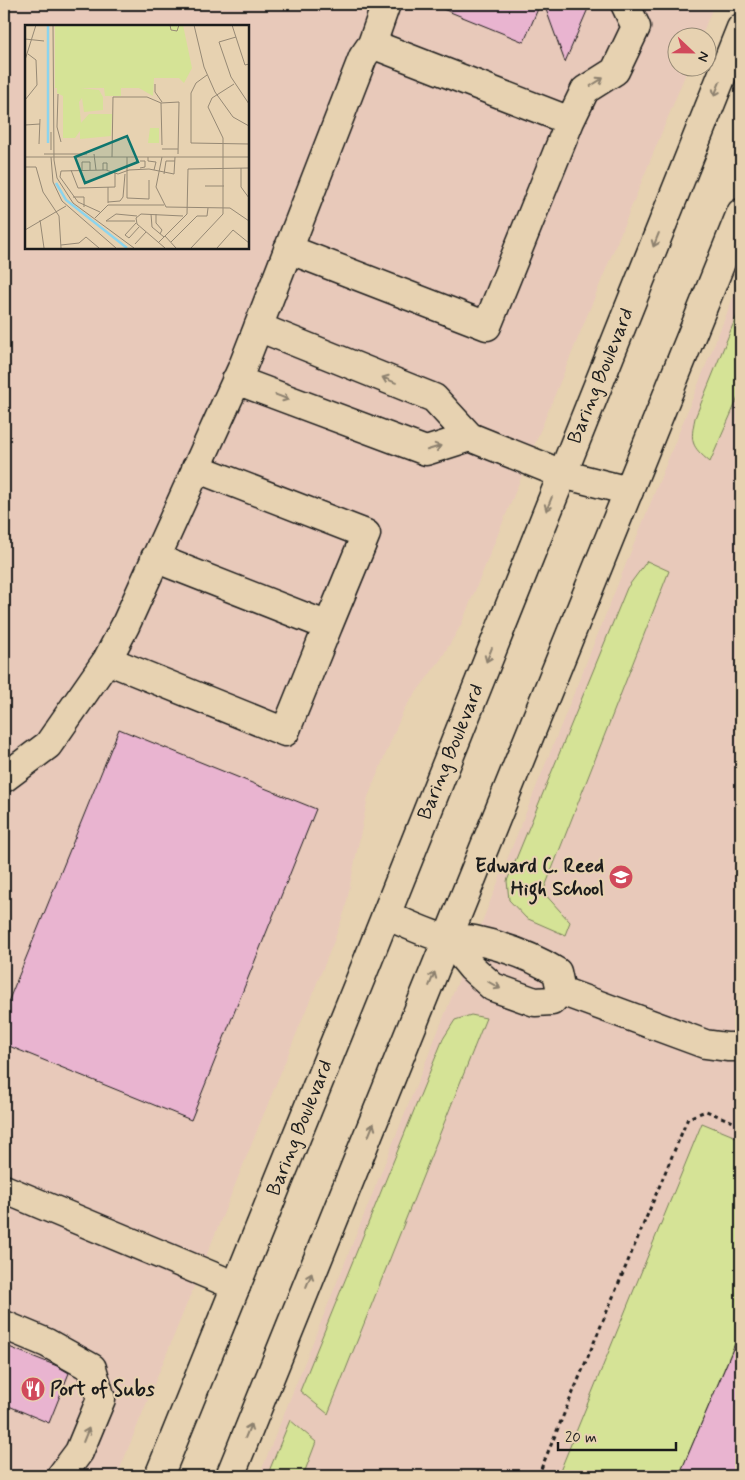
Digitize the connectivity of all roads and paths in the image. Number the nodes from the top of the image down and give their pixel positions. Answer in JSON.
{"nodes":[{"id":1,"x":386,"y":4,"type":"edge"},
{"id":2,"x":625,"y":4,"type":"edge"},
{"id":3,"x":741,"y":28,"type":"edge"},
{"id":4,"x":372,"y":44,"type":"junction"},
{"id":5,"x":570,"y":121,"type":"junction"},
{"id":6,"x":741,"y":213,"type":"edge"},
{"id":7,"x":288,"y":250,"type":"junction"},
{"id":8,"x":258,"y":327,"type":"junction"},
{"id":9,"x":236,"y":380,"type":"junction"},
{"id":10,"x":470,"y":437,"type":"junction"},
{"id":11,"x":196,"y":468,"type":"junction"},
{"id":12,"x":562,"y":474,"type":"junction"},
{"id":13,"x":629,"y":491,"type":"junction"},
{"id":14,"x":155,"y":558,"type":"junction"},
{"id":15,"x":328,"y":626,"type":"junction"},
{"id":16,"x":107,"y":660,"type":"junction"},
{"id":17,"x":4,"y":778,"type":"edge"},
{"id":18,"x":386,"y":915,"type":"junction"},
{"id":19,"x":448,"y":939,"type":"junction"},
{"id":20,"x":561,"y":991,"type":"junction"},
{"id":21,"x":741,"y":1047,"type":"edge"},
{"id":22,"x":741,"y":1125,"type":"edge"},
{"id":23,"x":4,"y":1188,"type":"edge"},
{"id":24,"x":236,"y":1286,"type":"junction"},
{"id":25,"x":4,"y":1325,"type":"edge"},
{"id":26,"x":61,"y":1476,"type":"edge"},
{"id":27,"x":158,"y":1476,"type":"edge"},
{"id":28,"x":230,"y":1476,"type":"edge"},
{"id":29,"x":538,"y":1476,"type":"edge"}],
"edges":[{"from":1,"to":4,"type":"main road"},
{"from":5,"to":2,"type":"main road","one_way":true},
{"from":3,"to":12,"type":"main road","name":"Baring Boulevard","one_way":true},
{"from":4,"to":5,"type":"main road"},
{"from":4,"to":7,"type":"main road"},
{"from":5,"to":7,"type":"main road"},
{"from":6,"to":13,"type":"main road"},
{"from":7,"to":8,"type":"main road"},
{"from":8,"to":9,"type":"main road"},
{"from":10,"to":8,"type":"main road","one_way":true},
{"from":9,"to":10,"type":"main road","one_way":true},
{"from":9,"to":11,"type":"main road"},
{"from":10,"to":12,"type":"main road"},
{"from":11,"to":14,"type":"main road"},
{"from":11,"to":15,"type":"main road"},
{"from":12,"to":13,"type":"main road"},
{"from":12,"to":18,"type":"main road","name":"Baring Boulevard","one_way":true},
{"from":13,"to":19,"type":"main road"},
{"from":14,"to":15,"type":"main road"},
{"from":14,"to":16,"type":"main road"},
{"from":15,"to":16,"type":"main road"},
{"from":16,"to":17,"type":"main road"},
{"from":18,"to":19,"type":"main road"},
{"from":18,"to":24,"type":"main road","name":"Baring Boulevard"},
{"from":19,"to":20,"type":"main road"},
{"from":19,"to":20,"type":"main road","one_way":true},
{"from":28,"to":19,"type":"main road","one_way":true},
{"from":20,"to":21,"type":"main road"},
{"from":22,"to":29,"type":"path"},
{"from":23,"to":24,"type":"main road"},
{"from":24,"to":27,"type":"main road","name":"Baring Boulevard"},
{"from":26,"to":25,"type":"main road","one_way":true}]}
